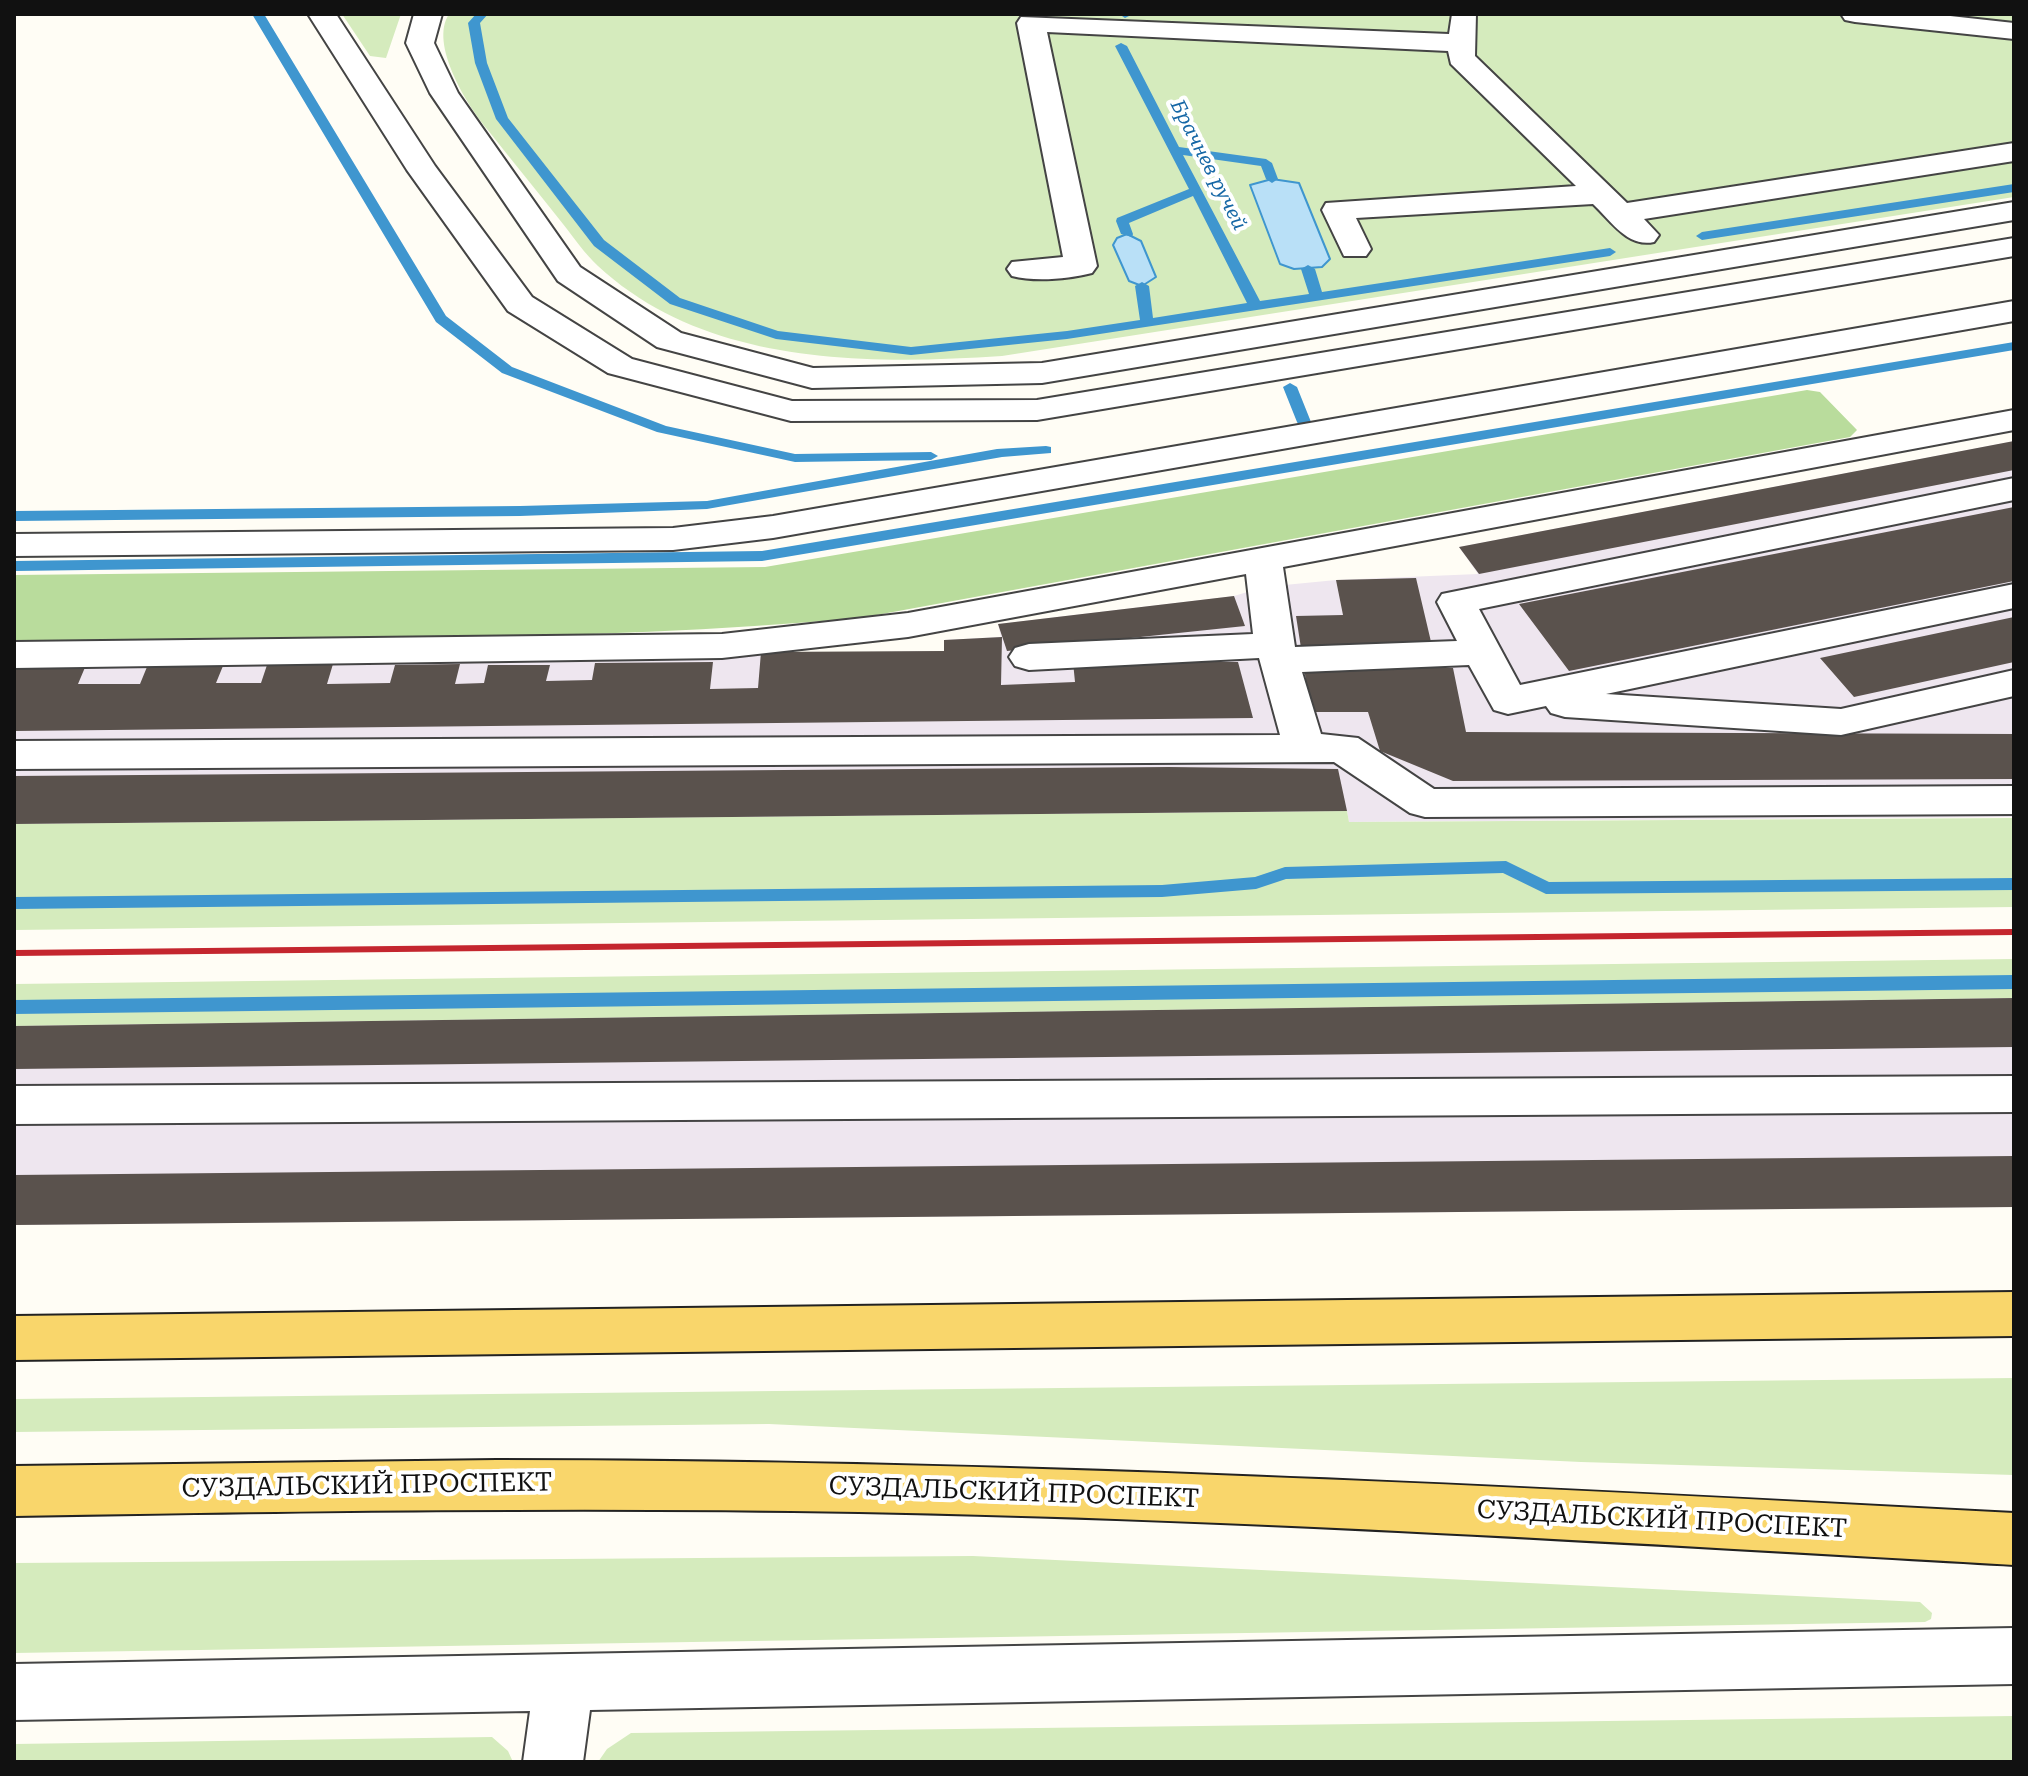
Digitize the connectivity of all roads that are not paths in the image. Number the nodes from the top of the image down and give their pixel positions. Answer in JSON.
{"nodes":[{"id":1,"x":322,"y":14,"type":"edge"},
{"id":2,"x":428,"y":14,"type":"edge"},
{"id":3,"x":1855,"y":14,"type":"edge"},
{"id":4,"x":1024,"y":18,"type":"edge"},
{"id":5,"x":1463,"y":29,"type":"edge"},
{"id":6,"x":2014,"y":31,"type":"edge"},
{"id":7,"x":2014,"y":152,"type":"edge"},
{"id":8,"x":1611,"y":204,"type":"junction"},
{"id":9,"x":2014,"y":211,"type":"edge"},
{"id":10,"x":2014,"y":247,"type":"edge"},
{"id":11,"x":1355,"y":249,"type":"dead end"},
{"id":12,"x":1676,"y":267,"type":"junction"},
{"id":13,"x":1023,"y":269,"type":"dead end"},
{"id":14,"x":2014,"y":311,"type":"edge"},
{"id":15,"x":2014,"y":420,"type":"edge"},
{"id":16,"x":2014,"y":489,"type":"edge"},
{"id":17,"x":14,"y":545,"type":"edge"},
{"id":18,"x":1264,"y":561,"type":"junction"},
{"id":19,"x":2014,"y":596,"type":"edge"},
{"id":20,"x":1278,"y":652,"type":"junction"},
{"id":21,"x":1483,"y":652,"type":"junction"},
{"id":22,"x":14,"y":655,"type":"edge"},
{"id":23,"x":1029,"y":657,"type":"dead end"},
{"id":24,"x":2014,"y":683,"type":"edge"},
{"id":25,"x":1508,"y":701,"type":"junction"},
{"id":26,"x":1304,"y":748,"type":"junction"},
{"id":27,"x":14,"y":755,"type":"edge"},
{"id":28,"x":2014,"y":800,"type":"edge"},
{"id":29,"x":2014,"y":1094,"type":"edge"},
{"id":30,"x":14,"y":1105,"type":"edge"},
{"id":31,"x":2014,"y":1314,"type":"edge"},
{"id":32,"x":14,"y":1338,"type":"edge"},
{"id":33,"x":14,"y":1491,"type":"edge"},
{"id":34,"x":2014,"y":1539,"type":"edge"},
{"id":35,"x":2014,"y":1656,"type":"edge"},
{"id":36,"x":564,"y":1683,"type":"junction"},
{"id":37,"x":14,"y":1692,"type":"edge"},
{"id":38,"x":553,"y":1762,"type":"edge"}],
"edges":[{"from":1,"to":10,"type":"street"},
{"from":2,"to":12,"type":"street"},
{"from":3,"to":6,"type":"street"},
{"from":4,"to":5,"type":"street"},
{"from":4,"to":13,"type":"street"},
{"from":5,"to":8,"type":"street"},
{"from":7,"to":8,"type":"street"},
{"from":8,"to":11,"type":"street"},
{"from":8,"to":12,"type":"street"},
{"from":9,"to":12,"type":"street"},
{"from":14,"to":17,"type":"street"},
{"from":15,"to":18,"type":"street"},
{"from":16,"to":21,"type":"street"},
{"from":18,"to":20,"type":"street"},
{"from":18,"to":22,"type":"street"},
{"from":19,"to":25,"type":"street"},
{"from":20,"to":21,"type":"street"},
{"from":20,"to":23,"type":"street"},
{"from":20,"to":26,"type":"street"},
{"from":21,"to":25,"type":"street"},
{"from":24,"to":25,"type":"street"},
{"from":26,"to":27,"type":"street"},
{"from":26,"to":28,"type":"street"},
{"from":29,"to":30,"type":"street"},
{"from":31,"to":32,"type":"main road"},
{"from":33,"to":34,"type":"main road","name":"СУЗДАЛЬСКИЙ ПРОСПЕКТ"},
{"from":35,"to":36,"type":"street"},
{"from":36,"to":37,"type":"street"},
{"from":36,"to":38,"type":"street"}]}
